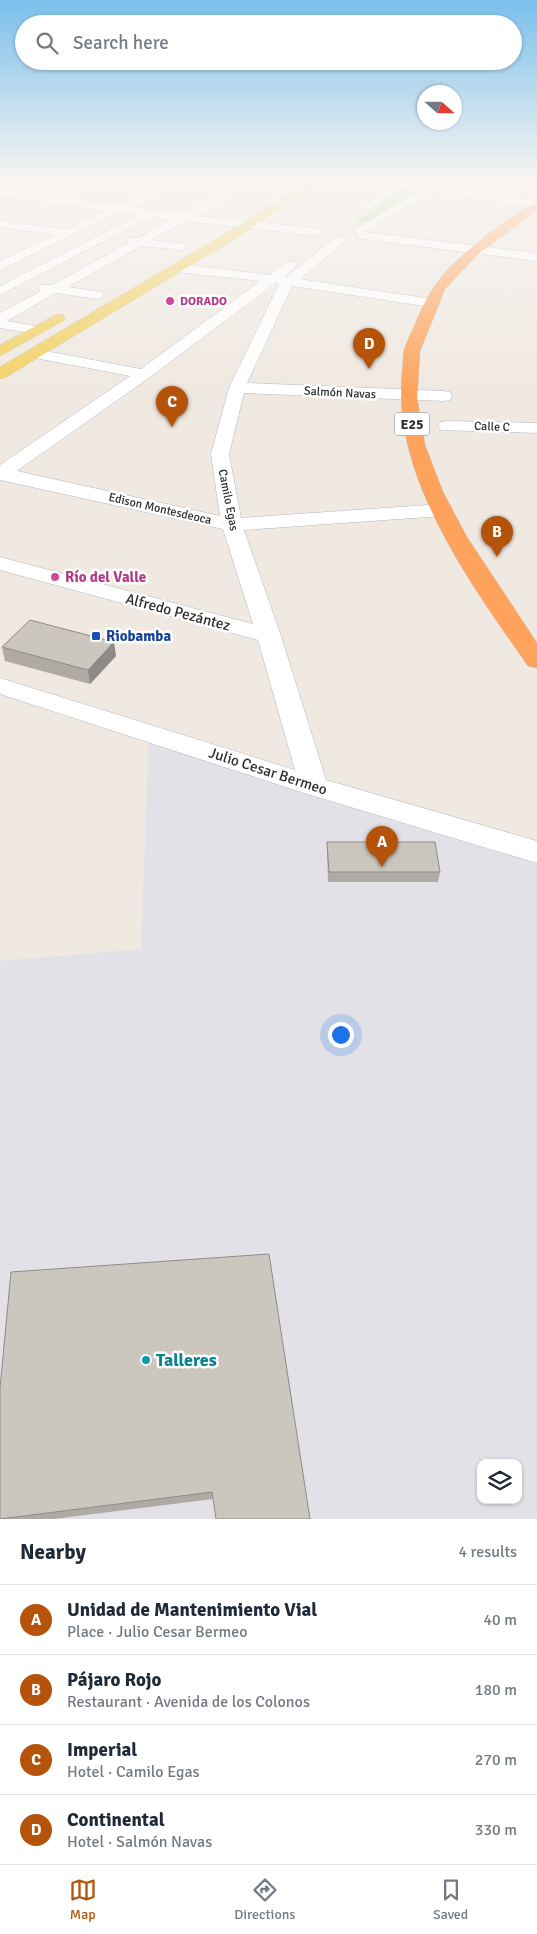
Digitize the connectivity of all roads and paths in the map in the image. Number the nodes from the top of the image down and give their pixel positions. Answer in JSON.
{"nodes":[{"id":1,"x":34,"y":249,"type":"edge"},
{"id":2,"x":82,"y":249,"type":"edge"},
{"id":3,"x":124,"y":249,"type":"edge"},
{"id":4,"x":177,"y":249,"type":"edge"},
{"id":5,"x":208,"y":249,"type":"edge"},
{"id":6,"x":314,"y":249,"type":"edge"},
{"id":7,"x":476,"y":249,"type":"joint"},
{"id":8,"x":0,"y":251,"type":"edge"},
{"id":9,"x":24,"y":254,"type":"junction"},
{"id":10,"x":163,"y":257,"type":"dead end"},
{"id":11,"x":537,"y":257,"type":"edge"},
{"id":12,"x":61,"y":260,"type":"junction"},
{"id":13,"x":95,"y":264,"type":"junction"},
{"id":14,"x":0,"y":266,"type":"edge"},
{"id":15,"x":177,"y":268,"type":"junction"},
{"id":16,"x":0,"y":280,"type":"edge"},
{"id":17,"x":282,"y":280,"type":"junction"},
{"id":18,"x":16,"y":283,"type":"junction"},
{"id":19,"x":53,"y":289,"type":"junction"},
{"id":20,"x":0,"y":291,"type":"edge"},
{"id":21,"x":101,"y":293,"type":"joint"},
{"id":22,"x":431,"y":302,"type":"junction"},
{"id":23,"x":0,"y":319,"type":"edge"},
{"id":24,"x":0,"y":324,"type":"edge"},
{"id":25,"x":38,"y":330,"type":"junction"},
{"id":26,"x":0,"y":351,"type":"edge"},
{"id":27,"x":35,"y":354,"type":"junction"},
{"id":28,"x":0,"y":374,"type":"edge"},
{"id":29,"x":144,"y":374,"type":"junction"},
{"id":30,"x":237,"y":388,"type":"junction"},
{"id":31,"x":408,"y":395,"type":"junction"},
{"id":32,"x":444,"y":396,"type":"dead end"},
{"id":33,"x":447,"y":426,"type":"dead end"},
{"id":34,"x":537,"y":428,"type":"edge"},
{"id":35,"x":0,"y":473,"type":"edge"},
{"id":36,"x":442,"y":510,"type":"junction"},
{"id":37,"x":232,"y":525,"type":"junction"},
{"id":38,"x":0,"y":563,"type":"edge"},
{"id":39,"x":269,"y":636,"type":"junction"},
{"id":40,"x":537,"y":662,"type":"edge"},
{"id":41,"x":0,"y":686,"type":"edge"},
{"id":42,"x":314,"y":786,"type":"junction"},
{"id":43,"x":537,"y":852,"type":"edge"}],
"edges":[{"from":1,"to":9,"type":"street"},
{"from":2,"to":12,"type":"street"},
{"from":3,"to":13,"type":"street"},
{"from":4,"to":10,"type":"main road"},
{"from":5,"to":15,"type":"main road"},
{"from":6,"to":17,"type":"street","name":"Camilo Egas"},
{"from":7,"to":11,"type":"street"},
{"from":7,"to":22,"type":"highway","number":"E25"},
{"from":8,"to":9,"type":"street"},
{"from":9,"to":12,"type":"street"},
{"from":9,"to":14,"type":"street"},
{"from":12,"to":13,"type":"street"},
{"from":12,"to":18,"type":"street"},
{"from":13,"to":19,"type":"street"},
{"from":15,"to":17,"type":"street"},
{"from":15,"to":27,"type":"main road"},
{"from":16,"to":18,"type":"street"},
{"from":17,"to":22,"type":"street"},
{"from":17,"to":29,"type":"street","name":"Camilo Egas"},
{"from":17,"to":30,"type":"street","name":"Camilo Egas"},
{"from":18,"to":19,"type":"street"},
{"from":18,"to":20,"type":"street"},
{"from":19,"to":21,"type":"street"},
{"from":19,"to":23,"type":"street"},
{"from":21,"to":25,"type":"main road"},
{"from":22,"to":31,"type":"highway","number":"E25"},
{"from":24,"to":25,"type":"street"},
{"from":25,"to":26,"type":"main road"},
{"from":27,"to":28,"type":"main road"},
{"from":27,"to":29,"type":"street"},
{"from":29,"to":35,"type":"street","name":"Camilo Egas"},
{"from":30,"to":31,"type":"street","name":"Salmón Navas"},
{"from":30,"to":37,"type":"street","name":"Camilo Egas"},
{"from":31,"to":32,"type":"street","name":"Salmón Navas"},
{"from":31,"to":36,"type":"highway","number":"E25"},
{"from":33,"to":34,"type":"street","name":"Calle C"},
{"from":35,"to":37,"type":"street","name":"Edison Montesdeoca"},
{"from":36,"to":37,"type":"street","name":"Edison Montesdeoca"},
{"from":36,"to":40,"type":"highway","number":"E25"},
{"from":37,"to":39,"type":"street","name":"Camilo Egas"},
{"from":38,"to":39,"type":"street","name":"Alfredo Pezántez"},
{"from":39,"to":42,"type":"street","name":"Camilo Egas"},
{"from":41,"to":42,"type":"street","name":"Julio Cesar Bermeo"},
{"from":42,"to":43,"type":"street","name":"Julio Cesar Bermeo"}]}
